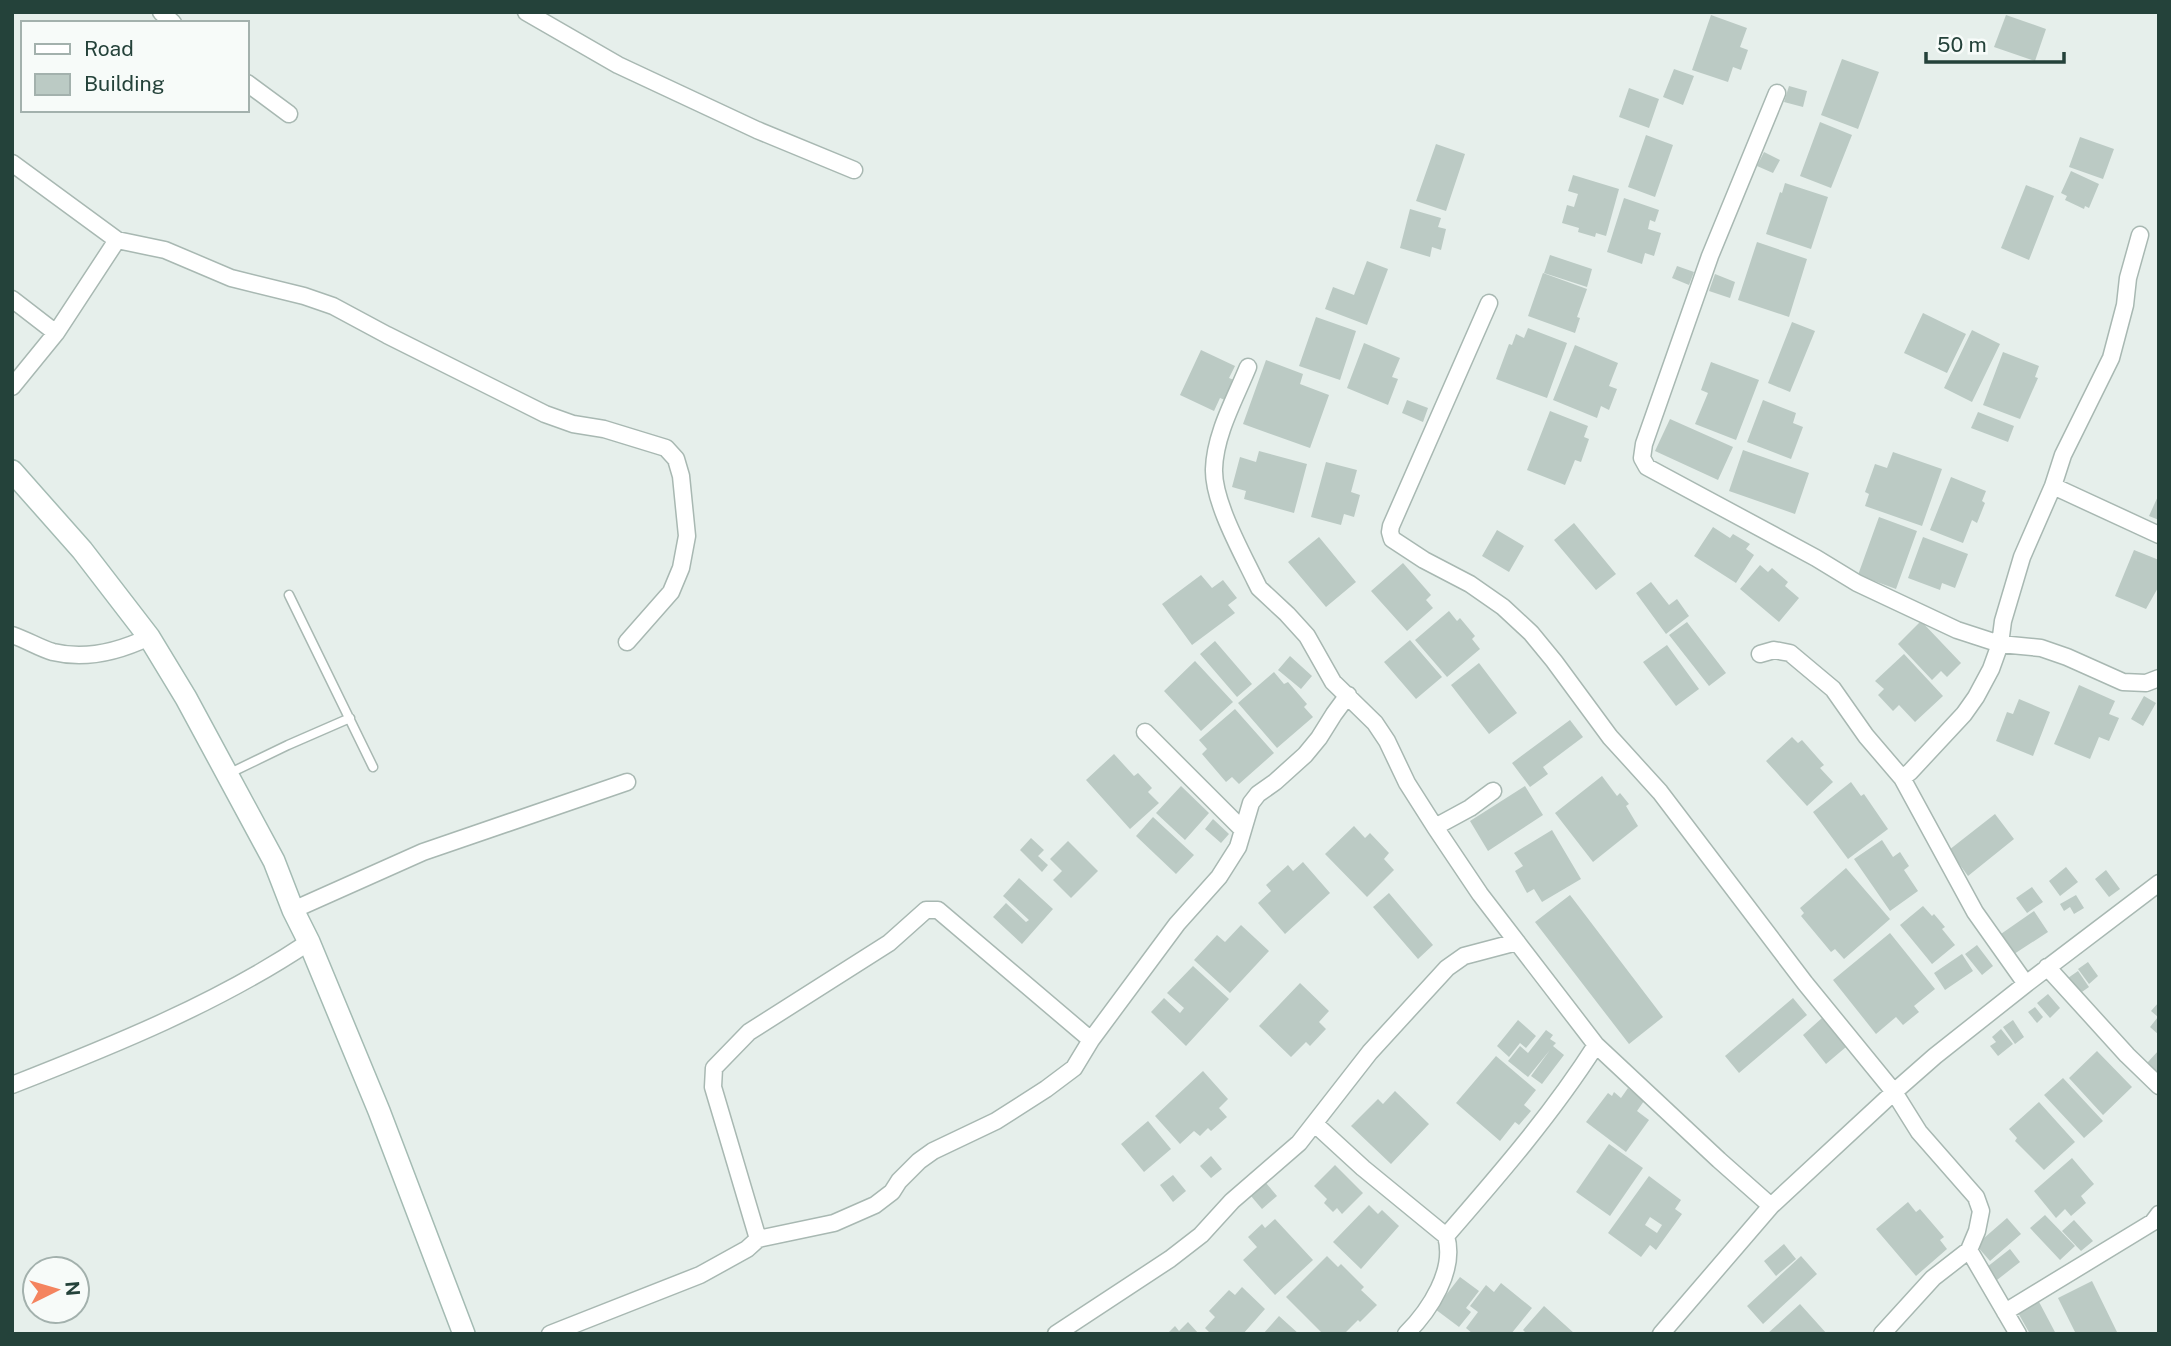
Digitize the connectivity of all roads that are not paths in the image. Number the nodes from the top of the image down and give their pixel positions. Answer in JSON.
{"nodes":[{"id":1,"x":526,"y":12,"type":"edge"},
{"id":2,"x":248,"y":84,"type":"edge"},
{"id":3,"x":1777,"y":93,"type":"dead end"},
{"id":4,"x":289,"y":114,"type":"dead end"},
{"id":5,"x":12,"y":163,"type":"edge"},
{"id":6,"x":854,"y":170,"type":"dead end"},
{"id":7,"x":2140,"y":235,"type":"dead end"},
{"id":8,"x":117,"y":240,"type":"junction"},
{"id":9,"x":12,"y":299,"type":"edge"},
{"id":10,"x":1489,"y":303,"type":"dead end"},
{"id":11,"x":56,"y":333,"type":"junction"},
{"id":12,"x":1248,"y":367,"type":"dead end"},
{"id":13,"x":12,"y":387,"type":"edge"},
{"id":14,"x":12,"y":471,"type":"edge"},
{"id":15,"x":2053,"y":486,"type":"junction"},
{"id":16,"x":2159,"y":535,"type":"edge"},
{"id":17,"x":289,"y":595,"type":"dead end"},
{"id":18,"x":12,"y":635,"type":"edge"},
{"id":19,"x":149,"y":637,"type":"junction"},
{"id":20,"x":627,"y":642,"type":"dead end"},
{"id":21,"x":2000,"y":644,"type":"junction"},
{"id":22,"x":1760,"y":654,"type":"dead end"},
{"id":23,"x":2159,"y":678,"type":"edge"},
{"id":24,"x":1348,"y":695,"type":"junction"},
{"id":25,"x":350,"y":718,"type":"junction"},
{"id":26,"x":1145,"y":732,"type":"dead end"},
{"id":27,"x":373,"y":767,"type":"dead end"},
{"id":28,"x":228,"y":774,"type":"junction"},
{"id":29,"x":1902,"y":778,"type":"junction"},
{"id":30,"x":627,"y":782,"type":"dead end"},
{"id":31,"x":1493,"y":791,"type":"dead end"},
{"id":32,"x":1435,"y":827,"type":"junction"},
{"id":33,"x":1243,"y":830,"type":"junction"},
{"id":34,"x":2159,"y":883,"type":"edge"},
{"id":35,"x":293,"y":911,"type":"junction"},
{"id":36,"x":309,"y":942,"type":"junction"},
{"id":37,"x":1517,"y":943,"type":"junction"},
{"id":38,"x":2047,"y":967,"type":"junction"},
{"id":39,"x":2026,"y":984,"type":"junction"},
{"id":40,"x":1091,"y":1040,"type":"junction"},
{"id":41,"x":1597,"y":1045,"type":"junction"},
{"id":42,"x":12,"y":1085,"type":"edge"},
{"id":43,"x":2159,"y":1086,"type":"edge"},
{"id":44,"x":1894,"y":1092,"type":"junction"},
{"id":45,"x":1315,"y":1124,"type":"junction"},
{"id":46,"x":1771,"y":1206,"type":"junction"},
{"id":47,"x":2157,"y":1223,"type":"edge"},
{"id":48,"x":1446,"y":1236,"type":"junction"},
{"id":49,"x":758,"y":1239,"type":"junction"},
{"id":50,"x":1969,"y":1250,"type":"junction"},
{"id":51,"x":2005,"y":1311,"type":"junction"},
{"id":52,"x":464,"y":1334,"type":"edge"},
{"id":53,"x":550,"y":1334,"type":"edge"},
{"id":54,"x":1056,"y":1334,"type":"edge"},
{"id":55,"x":1406,"y":1334,"type":"edge"},
{"id":56,"x":1661,"y":1334,"type":"edge"},
{"id":57,"x":1882,"y":1334,"type":"edge"},
{"id":58,"x":2018,"y":1334,"type":"edge"}],
"edges":[{"from":1,"to":6,"type":"street"},
{"from":2,"to":4,"type":"street"},
{"from":3,"to":21,"type":"street"},
{"from":5,"to":8,"type":"street"},
{"from":7,"to":15,"type":"street"},
{"from":8,"to":11,"type":"street"},
{"from":8,"to":20,"type":"street"},
{"from":9,"to":11,"type":"street"},
{"from":10,"to":44,"type":"street"},
{"from":11,"to":13,"type":"street"},
{"from":12,"to":24,"type":"street"},
{"from":14,"to":19,"type":"street"},
{"from":15,"to":16,"type":"street"},
{"from":15,"to":21,"type":"street"},
{"from":17,"to":25,"type":"lane"},
{"from":18,"to":19,"type":"street"},
{"from":19,"to":28,"type":"street"},
{"from":21,"to":23,"type":"street"},
{"from":21,"to":29,"type":"street"},
{"from":22,"to":29,"type":"street"},
{"from":24,"to":32,"type":"street"},
{"from":24,"to":33,"type":"street"},
{"from":25,"to":27,"type":"lane"},
{"from":25,"to":28,"type":"lane"},
{"from":26,"to":33,"type":"street"},
{"from":28,"to":35,"type":"street"},
{"from":29,"to":39,"type":"street"},
{"from":30,"to":35,"type":"street"},
{"from":31,"to":32,"type":"street"},
{"from":32,"to":37,"type":"street"},
{"from":33,"to":40,"type":"street"},
{"from":34,"to":38,"type":"street"},
{"from":35,"to":36,"type":"street"},
{"from":36,"to":42,"type":"street"},
{"from":36,"to":52,"type":"street"},
{"from":37,"to":41,"type":"street"},
{"from":37,"to":45,"type":"street"},
{"from":38,"to":39,"type":"street"},
{"from":38,"to":43,"type":"street"},
{"from":39,"to":44,"type":"street"},
{"from":40,"to":49,"type":"street"},
{"from":40,"to":49,"type":"street"},
{"from":41,"to":46,"type":"street"},
{"from":41,"to":48,"type":"street"},
{"from":44,"to":46,"type":"street"},
{"from":44,"to":50,"type":"street"},
{"from":45,"to":48,"type":"street"},
{"from":45,"to":54,"type":"street"},
{"from":46,"to":56,"type":"street"},
{"from":47,"to":51,"type":"street"},
{"from":48,"to":55,"type":"street"},
{"from":49,"to":53,"type":"street"},
{"from":50,"to":51,"type":"street"},
{"from":50,"to":57,"type":"street"},
{"from":51,"to":58,"type":"street"}]}
